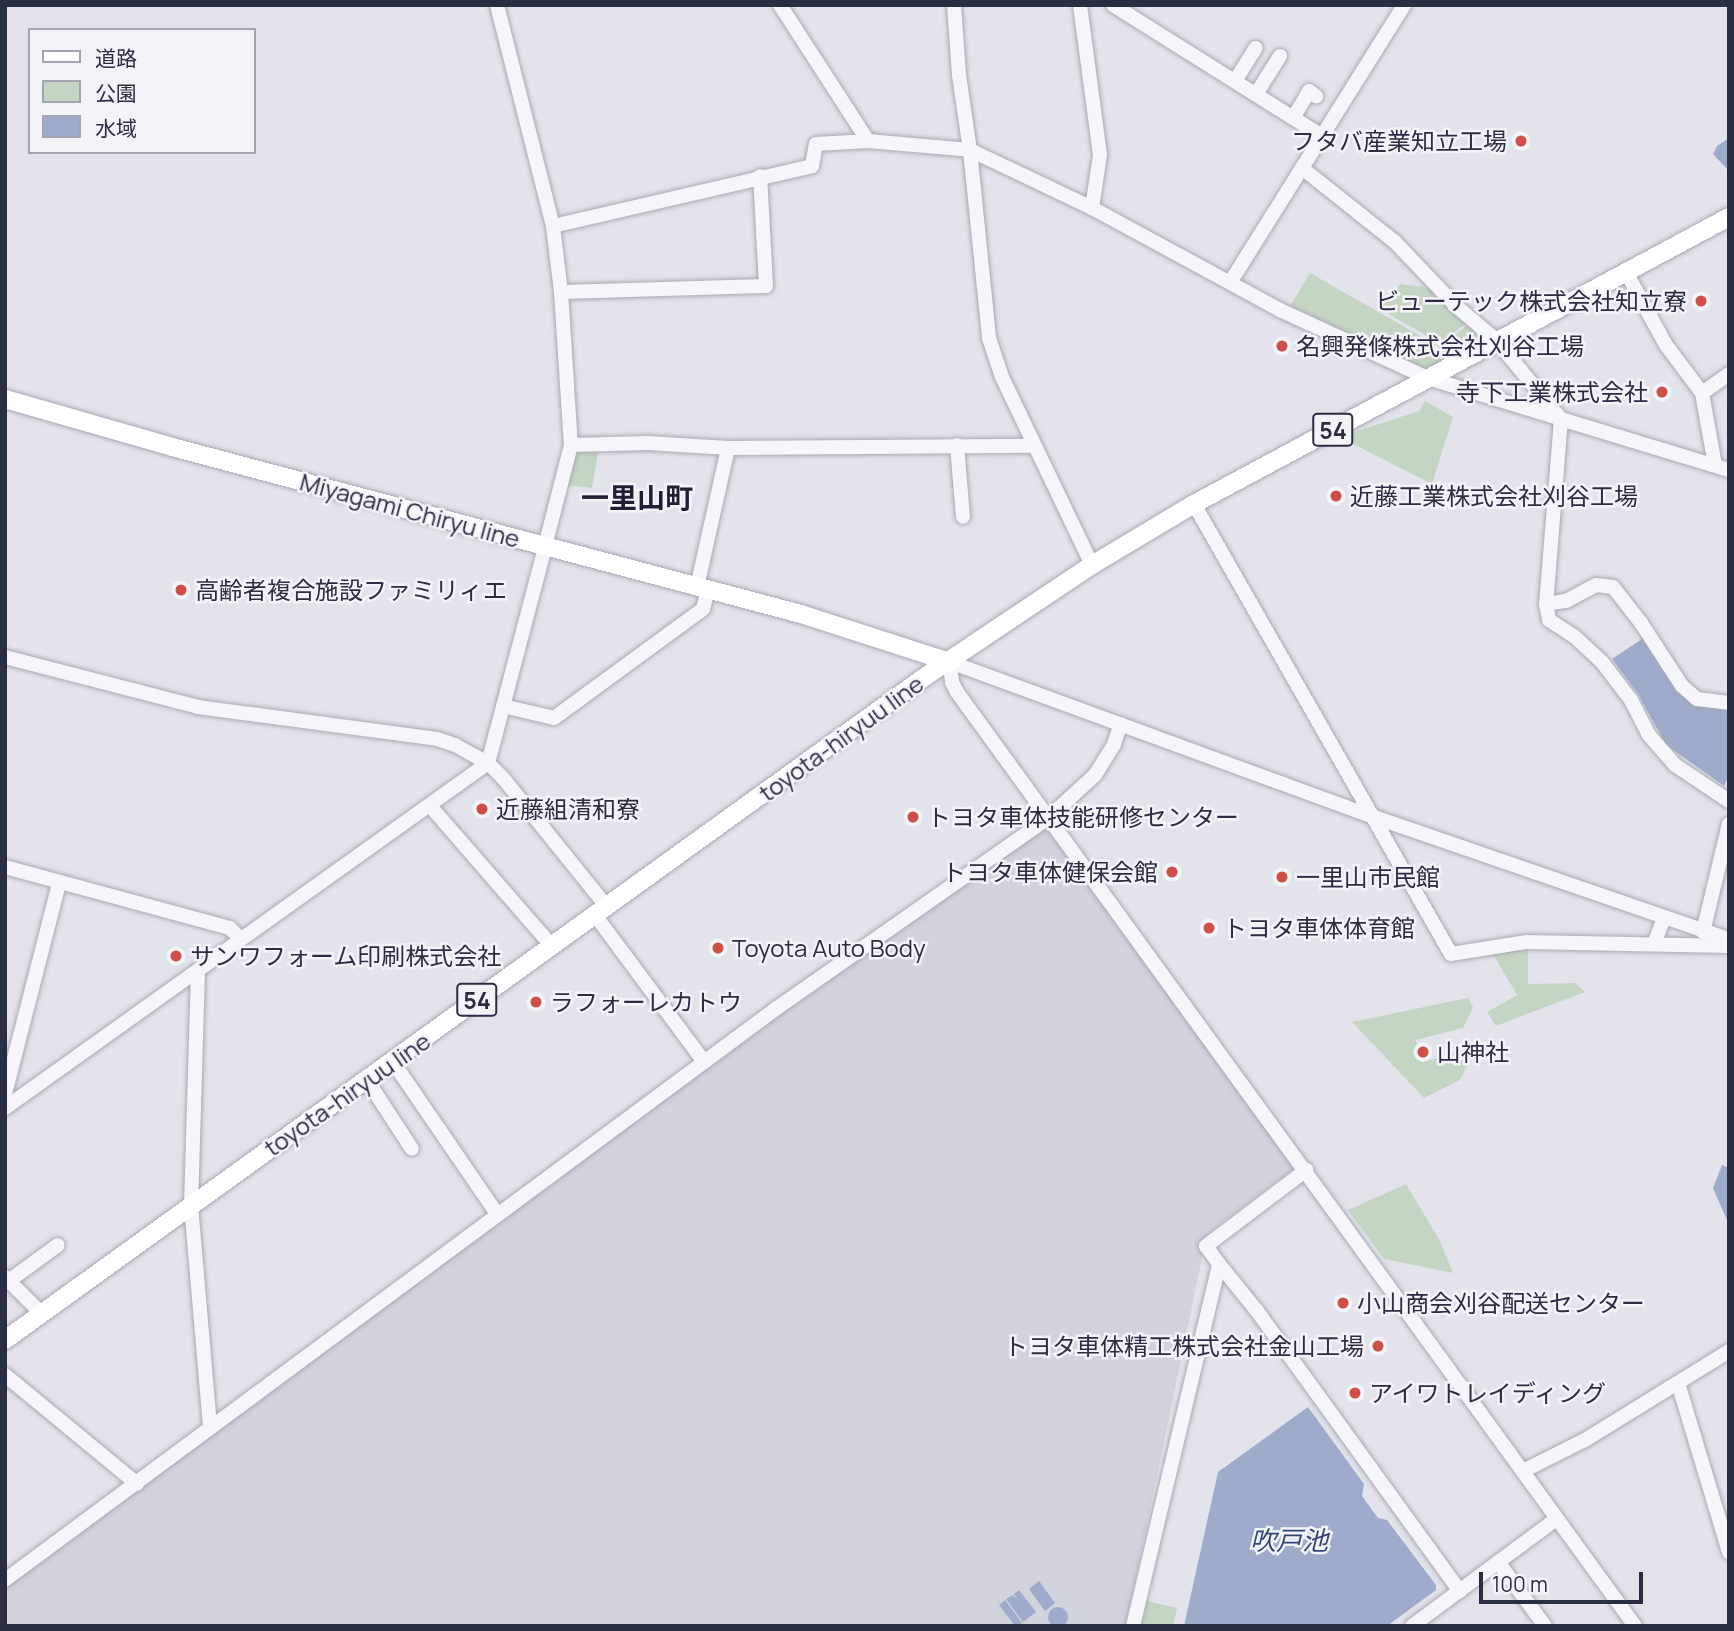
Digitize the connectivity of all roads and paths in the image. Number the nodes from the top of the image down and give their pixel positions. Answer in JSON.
{"nodes":[{"id":1,"x":498,"y":5,"type":"edge"},
{"id":2,"x":780,"y":5,"type":"edge"},
{"id":3,"x":954,"y":5,"type":"edge"},
{"id":4,"x":1080,"y":5,"type":"edge"},
{"id":5,"x":1113,"y":5,"type":"edge"},
{"id":6,"x":1404,"y":5,"type":"edge"},
{"id":7,"x":1256,"y":48,"type":"dead end"},
{"id":8,"x":1280,"y":56,"type":"dead end"},
{"id":9,"x":1236,"y":80,"type":"junction"},
{"id":10,"x":1256,"y":94,"type":"junction"},
{"id":11,"x":1316,"y":96,"type":"dead end"},
{"id":12,"x":1293,"y":118,"type":"junction"},
{"id":13,"x":1322,"y":136,"type":"junction"},
{"id":14,"x":869,"y":141,"type":"junction"},
{"id":15,"x":970,"y":150,"type":"junction"},
{"id":16,"x":1302,"y":168,"type":"junction"},
{"id":17,"x":760,"y":176,"type":"junction"},
{"id":18,"x":1093,"y":208,"type":"junction"},
{"id":19,"x":1729,"y":217,"type":"edge"},
{"id":20,"x":553,"y":226,"type":"junction"},
{"id":21,"x":1626,"y":272,"type":"junction"},
{"id":22,"x":1231,"y":281,"type":"junction"},
{"id":23,"x":561,"y":292,"type":"junction"},
{"id":24,"x":1496,"y":340,"type":"junction"},
{"id":25,"x":1729,"y":374,"type":"edge"},
{"id":26,"x":1428,"y":379,"type":"junction"},
{"id":27,"x":1702,"y":393,"type":"junction"},
{"id":28,"x":5,"y":399,"type":"edge"},
{"id":29,"x":5,"y":408,"type":"edge"},
{"id":30,"x":1561,"y":419,"type":"junction"},
{"id":31,"x":571,"y":445,"type":"junction"},
{"id":32,"x":957,"y":445,"type":"junction"},
{"id":33,"x":1034,"y":446,"type":"junction"},
{"id":34,"x":728,"y":448,"type":"junction"},
{"id":35,"x":1722,"y":468,"type":"edge"},
{"id":36,"x":1194,"y":504,"type":"junction"},
{"id":37,"x":963,"y":517,"type":"dead end"},
{"id":38,"x":544,"y":550,"type":"junction"},
{"id":39,"x":1091,"y":565,"type":"junction"},
{"id":40,"x":702,"y":592,"type":"junction"},
{"id":41,"x":1546,"y":604,"type":"junction"},
{"id":42,"x":5,"y":657,"type":"edge"},
{"id":43,"x":950,"y":662,"type":"junction"},
{"id":44,"x":1729,"y":703,"type":"edge"},
{"id":45,"x":503,"y":706,"type":"junction"},
{"id":46,"x":1121,"y":724,"type":"junction"},
{"id":47,"x":488,"y":763,"type":"junction"},
{"id":48,"x":1729,"y":801,"type":"edge"},
{"id":49,"x":430,"y":807,"type":"junction"},
{"id":50,"x":1374,"y":817,"type":"junction"},
{"id":51,"x":1048,"y":818,"type":"junction"},
{"id":52,"x":1729,"y":824,"type":"edge"},
{"id":53,"x":5,"y":867,"type":"edge"},
{"id":54,"x":59,"y":883,"type":"junction"},
{"id":55,"x":601,"y":911,"type":"junction"},
{"id":56,"x":1664,"y":918,"type":"junction"},
{"id":57,"x":1703,"y":932,"type":"junction"},
{"id":58,"x":1729,"y":939,"type":"edge"},
{"id":59,"x":241,"y":940,"type":"junction"},
{"id":60,"x":1654,"y":944,"type":"junction"},
{"id":61,"x":552,"y":946,"type":"junction"},
{"id":62,"x":1729,"y":946,"type":"edge"},
{"id":63,"x":198,"y":971,"type":"junction"},
{"id":64,"x":393,"y":1062,"type":"junction"},
{"id":65,"x":704,"y":1062,"type":"junction"},
{"id":66,"x":367,"y":1080,"type":"junction"},
{"id":67,"x":5,"y":1094,"type":"edge"},
{"id":68,"x":5,"y":1108,"type":"edge"},
{"id":69,"x":412,"y":1149,"type":"dead end"},
{"id":70,"x":1306,"y":1170,"type":"junction"},
{"id":71,"x":191,"y":1205,"type":"junction"},
{"id":72,"x":498,"y":1214,"type":"junction"},
{"id":73,"x":58,"y":1245,"type":"dead end"},
{"id":74,"x":1219,"y":1264,"type":"junction"},
{"id":75,"x":8,"y":1278,"type":"edge"},
{"id":76,"x":41,"y":1313,"type":"junction"},
{"id":77,"x":5,"y":1340,"type":"edge"},
{"id":78,"x":1729,"y":1351,"type":"edge"},
{"id":79,"x":5,"y":1375,"type":"edge"},
{"id":80,"x":1678,"y":1383,"type":"junction"},
{"id":81,"x":210,"y":1425,"type":"junction"},
{"id":82,"x":1523,"y":1472,"type":"junction"},
{"id":83,"x":137,"y":1484,"type":"junction"},
{"id":84,"x":1729,"y":1487,"type":"edge"},
{"id":85,"x":1712,"y":1489,"type":"junction"},
{"id":86,"x":1556,"y":1519,"type":"junction"},
{"id":87,"x":1729,"y":1552,"type":"edge"},
{"id":88,"x":1498,"y":1562,"type":"junction"},
{"id":89,"x":5,"y":1580,"type":"edge"},
{"id":90,"x":1460,"y":1591,"type":"junction"},
{"id":91,"x":1133,"y":1626,"type":"edge"},
{"id":92,"x":1412,"y":1626,"type":"edge"},
{"id":93,"x":1545,"y":1626,"type":"edge"},
{"id":94,"x":1635,"y":1626,"type":"edge"}],
"edges":[{"from":1,"to":20,"type":"street"},
{"from":2,"to":14,"type":"street"},
{"from":3,"to":15,"type":"street"},
{"from":4,"to":18,"type":"street"},
{"from":5,"to":9,"type":"street"},
{"from":6,"to":13,"type":"street"},
{"from":7,"to":9,"type":"street"},
{"from":8,"to":10,"type":"street"},
{"from":9,"to":10,"type":"street"},
{"from":10,"to":12,"type":"street"},
{"from":11,"to":12,"type":"street"},
{"from":12,"to":13,"type":"street"},
{"from":13,"to":16,"type":"street"},
{"from":14,"to":15,"type":"street"},
{"from":14,"to":17,"type":"street"},
{"from":15,"to":18,"type":"street"},
{"from":15,"to":33,"type":"street"},
{"from":16,"to":22,"type":"street"},
{"from":16,"to":24,"type":"street"},
{"from":17,"to":20,"type":"street"},
{"from":17,"to":23,"type":"street"},
{"from":18,"to":22,"type":"street"},
{"from":19,"to":21,"type":"main road","name":"toyota-hiryuu line","number":"54"},
{"from":20,"to":23,"type":"street"},
{"from":21,"to":24,"type":"main road","name":"toyota-hiryuu line","number":"54"},
{"from":21,"to":27,"type":"street"},
{"from":22,"to":26,"type":"street"},
{"from":23,"to":31,"type":"street"},
{"from":24,"to":26,"type":"main road","name":"toyota-hiryuu line","number":"54"},
{"from":24,"to":30,"type":"street"},
{"from":25,"to":27,"type":"street"},
{"from":26,"to":30,"type":"street"},
{"from":26,"to":36,"type":"main road","name":"toyota-hiryuu line","number":"54"},
{"from":27,"to":35,"type":"street"},
{"from":28,"to":38,"type":"main road","name":"Miyagami Chiryu line"},
{"from":29,"to":38,"type":"main road","name":"Miyagami Chiryu line"},
{"from":30,"to":35,"type":"street"},
{"from":30,"to":41,"type":"street"},
{"from":31,"to":34,"type":"street"},
{"from":31,"to":38,"type":"street"},
{"from":32,"to":33,"type":"street"},
{"from":32,"to":34,"type":"street"},
{"from":32,"to":37,"type":"street"},
{"from":33,"to":39,"type":"street"},
{"from":34,"to":40,"type":"street"},
{"from":36,"to":39,"type":"main road","name":"toyota-hiryuu line","number":"54"},
{"from":36,"to":50,"type":"street"},
{"from":38,"to":40,"type":"main road","name":"Miyagami Chiryu line"},
{"from":38,"to":45,"type":"street"},
{"from":39,"to":43,"type":"main road","name":"toyota-hiryuu line","number":"54"},
{"from":40,"to":43,"type":"main road","name":"Miyagami Chiryu line"},
{"from":40,"to":45,"type":"street"},
{"from":41,"to":44,"type":"street"},
{"from":41,"to":48,"type":"street"},
{"from":42,"to":47,"type":"street"},
{"from":43,"to":46,"type":"street"},
{"from":43,"to":51,"type":"street"},
{"from":43,"to":55,"type":"main road","name":"toyota-hiryuu line","number":"54"},
{"from":45,"to":47,"type":"street"},
{"from":46,"to":50,"type":"street"},
{"from":46,"to":51,"type":"street"},
{"from":47,"to":49,"type":"street"},
{"from":47,"to":55,"type":"street"},
{"from":49,"to":59,"type":"street"},
{"from":49,"to":61,"type":"street"},
{"from":50,"to":56,"type":"street"},
{"from":50,"to":60,"type":"street"},
{"from":51,"to":65,"type":"street"},
{"from":51,"to":70,"type":"street"},
{"from":52,"to":57,"type":"street"},
{"from":53,"to":54,"type":"street"},
{"from":54,"to":59,"type":"street"},
{"from":54,"to":67,"type":"street"},
{"from":55,"to":61,"type":"main road","name":"toyota-hiryuu line","number":"54"},
{"from":55,"to":65,"type":"street"},
{"from":56,"to":57,"type":"street"},
{"from":56,"to":60,"type":"street"},
{"from":57,"to":58,"type":"street"},
{"from":59,"to":63,"type":"street"},
{"from":60,"to":62,"type":"street"},
{"from":61,"to":64,"type":"main road","name":"toyota-hiryuu line","number":"54"},
{"from":63,"to":68,"type":"street"},
{"from":63,"to":71,"type":"street"},
{"from":64,"to":66,"type":"main road","name":"toyota-hiryuu line","number":"54"},
{"from":64,"to":72,"type":"street"},
{"from":65,"to":72,"type":"street"},
{"from":66,"to":69,"type":"street"},
{"from":66,"to":71,"type":"main road","name":"toyota-hiryuu line","number":"54"},
{"from":70,"to":74,"type":"street"},
{"from":70,"to":82,"type":"street"},
{"from":71,"to":76,"type":"main road","name":"toyota-hiryuu line","number":"54"},
{"from":71,"to":81,"type":"street"},
{"from":72,"to":81,"type":"street"},
{"from":73,"to":75,"type":"street"},
{"from":74,"to":90,"type":"street"},
{"from":74,"to":91,"type":"street"},
{"from":75,"to":76,"type":"street"},
{"from":76,"to":77,"type":"main road","name":"toyota-hiryuu line","number":"54"},
{"from":78,"to":80,"type":"street"},
{"from":79,"to":83,"type":"street"},
{"from":80,"to":82,"type":"street"},
{"from":80,"to":85,"type":"street"},
{"from":81,"to":83,"type":"street"},
{"from":82,"to":86,"type":"street"},
{"from":83,"to":89,"type":"street"},
{"from":84,"to":85,"type":"street"},
{"from":85,"to":87,"type":"street"},
{"from":86,"to":88,"type":"street"},
{"from":86,"to":94,"type":"street"},
{"from":88,"to":90,"type":"street"},
{"from":88,"to":93,"type":"street"},
{"from":90,"to":92,"type":"street"}]}
